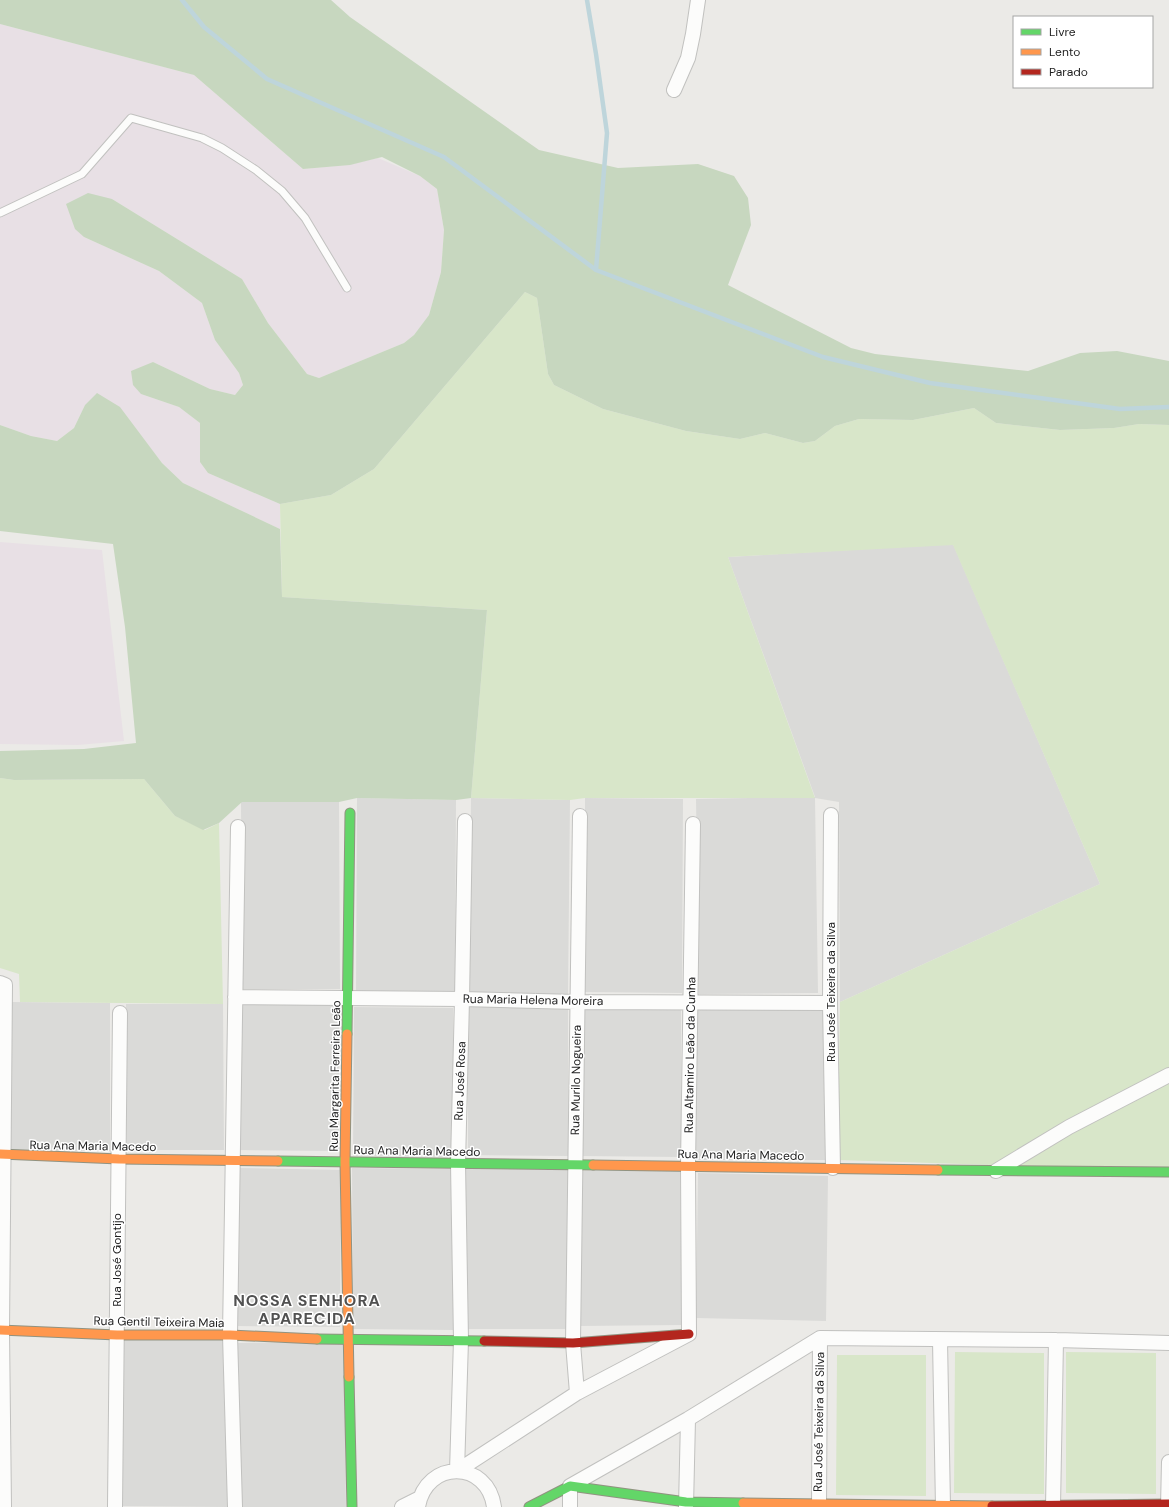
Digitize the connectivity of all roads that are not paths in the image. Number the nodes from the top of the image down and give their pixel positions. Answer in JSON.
{"nodes":[{"id":1,"x":698,"y":0,"type":"edge"},
{"id":2,"x":674,"y":90,"type":"dead end"},
{"id":3,"x":0,"y":213,"type":"edge"},
{"id":4,"x":348,"y":288,"type":"dead end"},
{"id":5,"x":350,"y":813,"type":"dead end"},
{"id":6,"x":831,"y":815,"type":"dead end"},
{"id":7,"x":580,"y":816,"type":"dead end"},
{"id":8,"x":465,"y":821,"type":"dead end"},
{"id":9,"x":693,"y":824,"type":"dead end"},
{"id":10,"x":238,"y":826,"type":"dead end"},
{"id":11,"x":0,"y":983,"type":"edge"},
{"id":12,"x":235,"y":998,"type":"junction"},
{"id":13,"x":348,"y":999,"type":"junction"},
{"id":14,"x":462,"y":999,"type":"junction"},
{"id":15,"x":577,"y":1002,"type":"junction"},
{"id":16,"x":690,"y":1002,"type":"junction"},
{"id":17,"x":830,"y":1003,"type":"junction"},
{"id":18,"x":120,"y":1013,"type":"dead end"},
{"id":19,"x":1169,"y":1075,"type":"edge"},
{"id":20,"x":1,"y":1155,"type":"edge"},
{"id":21,"x":119,"y":1159,"type":"junction"},
{"id":22,"x":232,"y":1160,"type":"junction"},
{"id":23,"x":345,"y":1162,"type":"junction"},
{"id":24,"x":458,"y":1164,"type":"junction"},
{"id":25,"x":575,"y":1165,"type":"junction"},
{"id":26,"x":688,"y":1166,"type":"junction"},
{"id":27,"x":833,"y":1168,"type":"junction"},
{"id":28,"x":996,"y":1171,"type":"junction"},
{"id":29,"x":1169,"y":1172,"type":"edge"},
{"id":30,"x":1,"y":1330,"type":"edge"},
{"id":31,"x":689,"y":1334,"type":"junction"},
{"id":32,"x":117,"y":1335,"type":"junction"},
{"id":33,"x":230,"y":1335,"type":"junction"},
{"id":34,"x":820,"y":1338,"type":"junction"},
{"id":35,"x":348,"y":1340,"type":"junction"},
{"id":36,"x":461,"y":1340,"type":"junction"},
{"id":37,"x":940,"y":1340,"type":"junction"},
{"id":38,"x":1056,"y":1340,"type":"junction"},
{"id":39,"x":573,"y":1343,"type":"junction"},
{"id":40,"x":1169,"y":1343,"type":"edge"},
{"id":41,"x":577,"y":1393,"type":"junction"},
{"id":42,"x":688,"y":1419,"type":"junction"},
{"id":43,"x":1169,"y":1462,"type":"edge"},
{"id":44,"x":457,"y":1471,"type":"junction"},
{"id":45,"x":570,"y":1486,"type":"junction"},
{"id":46,"x":419,"y":1502,"type":"edge"},
{"id":47,"x":686,"y":1504,"type":"edge"},
{"id":48,"x":0,"y":1505,"type":"edge"},
{"id":49,"x":818,"y":1505,"type":"edge"},
{"id":50,"x":1168,"y":1505,"type":"edge"},
{"id":51,"x":1053,"y":1506,"type":"edge"},
{"id":52,"x":4,"y":1507,"type":"edge"},
{"id":53,"x":115,"y":1507,"type":"edge"},
{"id":54,"x":235,"y":1507,"type":"edge"},
{"id":55,"x":352,"y":1507,"type":"edge"},
{"id":56,"x":402,"y":1507,"type":"edge"},
{"id":57,"x":494,"y":1507,"type":"edge"},
{"id":58,"x":528,"y":1507,"type":"edge"},
{"id":59,"x":570,"y":1507,"type":"edge"},
{"id":60,"x":943,"y":1507,"type":"edge"}],
"edges":[{"from":1,"to":2,"type":"street"},
{"from":3,"to":4,"type":"lane"},
{"from":5,"to":13,"type":"street","name":"Rua Margarita Ferreira Leão"},
{"from":6,"to":17,"type":"street","name":"Rua José Teixeira da Silva"},
{"from":7,"to":15,"type":"street","name":"Rua Murilo Nogueira"},
{"from":8,"to":14,"type":"street","name":"Rua José Rosa"},
{"from":9,"to":16,"type":"street","name":"Rua Altamiro Leão da Cunha"},
{"from":10,"to":12,"type":"street"},
{"from":11,"to":20,"type":"street"},
{"from":12,"to":13,"type":"street","name":"Rua Maria Helena Moreira"},
{"from":12,"to":22,"type":"street"},
{"from":13,"to":14,"type":"street","name":"Rua Maria Helena Moreira"},
{"from":13,"to":23,"type":"street","name":"Rua Margarita Ferreira Leão"},
{"from":14,"to":15,"type":"street","name":"Rua Maria Helena Moreira"},
{"from":14,"to":24,"type":"street","name":"Rua José Rosa"},
{"from":15,"to":16,"type":"street","name":"Rua Maria Helena Moreira"},
{"from":15,"to":25,"type":"street","name":"Rua Murilo Nogueira"},
{"from":16,"to":17,"type":"street","name":"Rua Maria Helena Moreira"},
{"from":16,"to":26,"type":"street","name":"Rua Altamiro Leão da Cunha"},
{"from":17,"to":27,"type":"street","name":"Rua José Teixeira da Silva"},
{"from":18,"to":21,"type":"street","name":"Rua José Gontijo"},
{"from":19,"to":28,"type":"street"},
{"from":20,"to":21,"type":"street","name":"Rua Ana Maria Macedo"},
{"from":20,"to":30,"type":"street"},
{"from":21,"to":22,"type":"street","name":"Rua Ana Maria Macedo"},
{"from":21,"to":32,"type":"street","name":"Rua José Gontijo"},
{"from":22,"to":23,"type":"street","name":"Rua Ana Maria Macedo"},
{"from":22,"to":33,"type":"street"},
{"from":23,"to":24,"type":"street","name":"Rua Ana Maria Macedo"},
{"from":23,"to":35,"type":"street","name":"Rua Margarita Ferreira Leão"},
{"from":24,"to":25,"type":"street","name":"Rua Ana Maria Macedo"},
{"from":24,"to":36,"type":"street","name":"Rua José Rosa"},
{"from":25,"to":26,"type":"street","name":"Rua Ana Maria Macedo"},
{"from":25,"to":39,"type":"street","name":"Rua Murilo Nogueira"},
{"from":26,"to":27,"type":"street","name":"Rua Ana Maria Macedo"},
{"from":26,"to":31,"type":"street","name":"Rua Altamiro Leão da Cunha"},
{"from":27,"to":28,"type":"street","name":"Rua Ana Maria Macedo"},
{"from":28,"to":29,"type":"street","name":"Rua Ana Maria Macedo"},
{"from":30,"to":32,"type":"street","name":"Rua Gentil Teixeira Maia"},
{"from":30,"to":52,"type":"street"},
{"from":31,"to":39,"type":"street","name":"Rua Gentil Teixeira Maia"},
{"from":31,"to":41,"type":"street"},
{"from":32,"to":33,"type":"street","name":"Rua Gentil Teixeira Maia"},
{"from":32,"to":53,"type":"street","name":"Rua José Gontijo"},
{"from":33,"to":35,"type":"street","name":"Rua Gentil Teixeira Maia"},
{"from":33,"to":54,"type":"street"},
{"from":34,"to":37,"type":"street"},
{"from":34,"to":42,"type":"street"},
{"from":34,"to":49,"type":"street","name":"Rua José Teixeira da Silva"},
{"from":35,"to":36,"type":"street","name":"Rua Gentil Teixeira Maia"},
{"from":35,"to":55,"type":"street","name":"Rua Margarita Ferreira Leão"},
{"from":36,"to":39,"type":"street","name":"Rua Gentil Teixeira Maia"},
{"from":36,"to":44,"type":"street","name":"Rua José Rosa"},
{"from":37,"to":38,"type":"street"},
{"from":37,"to":60,"type":"street"},
{"from":38,"to":40,"type":"street"},
{"from":38,"to":51,"type":"street"},
{"from":39,"to":41,"type":"street","name":"Rua Murilo Nogueira"},
{"from":41,"to":44,"type":"street"},
{"from":42,"to":45,"type":"street"},
{"from":42,"to":47,"type":"street"},
{"from":43,"to":50,"type":"street"},
{"from":44,"to":46,"type":"street"},
{"from":44,"to":57,"type":"street"},
{"from":45,"to":47,"type":"street"},
{"from":45,"to":58,"type":"street"},
{"from":45,"to":59,"type":"street"},
{"from":46,"to":56,"type":"street"},
{"from":47,"to":49,"type":"street"},
{"from":48,"to":52,"type":"street"},
{"from":49,"to":60,"type":"street"},
{"from":50,"to":51,"type":"street"},
{"from":51,"to":60,"type":"street"}]}
